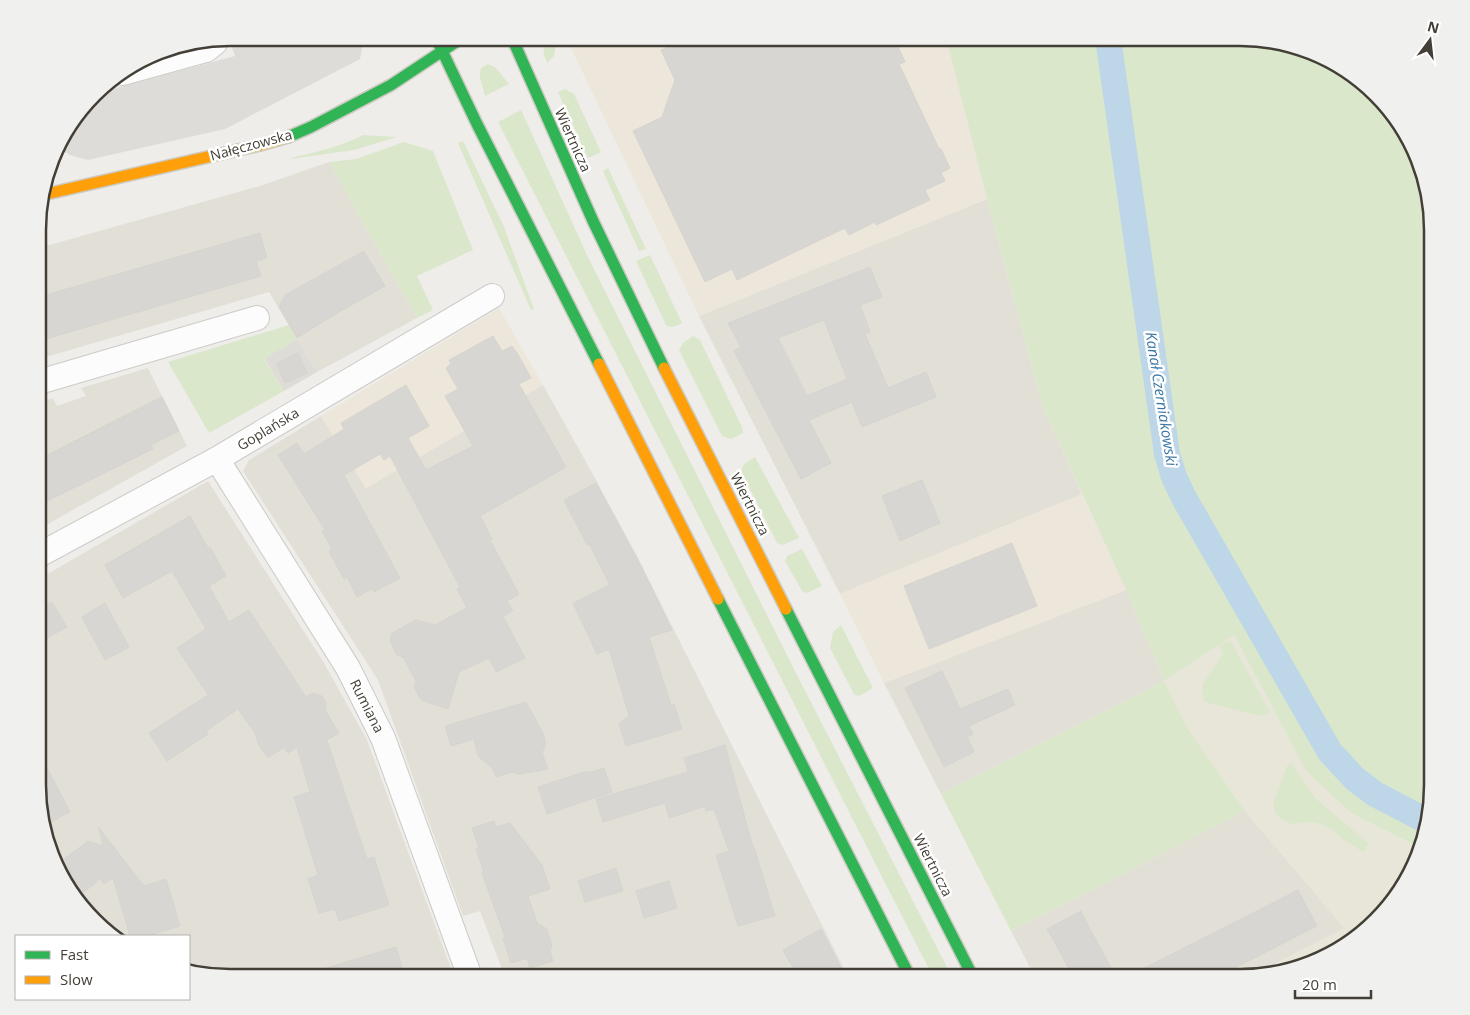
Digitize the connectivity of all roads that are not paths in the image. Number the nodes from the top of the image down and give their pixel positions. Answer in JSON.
{"nodes":[{"id":1,"x":439,"y":46,"type":"edge"},
{"id":2,"x":451,"y":46,"type":"edge"},
{"id":3,"x":516,"y":46,"type":"edge"},
{"id":4,"x":209,"y":48,"type":"edge"},
{"id":5,"x":442,"y":52,"type":"junction"},
{"id":6,"x":146,"y":67,"type":"edge"},
{"id":7,"x":52,"y":187,"type":"edge"},
{"id":8,"x":492,"y":296,"type":"dead end"},
{"id":9,"x":257,"y":318,"type":"dead end"},
{"id":10,"x":46,"y":380,"type":"edge"},
{"id":11,"x":217,"y":459,"type":"junction"},
{"id":12,"x":46,"y":551,"type":"edge"},
{"id":13,"x":467,"y":969,"type":"edge"},
{"id":14,"x":906,"y":969,"type":"edge"},
{"id":15,"x":969,"y":969,"type":"edge"}],
"edges":[{"from":1,"to":5,"type":"main road"},
{"from":2,"to":5,"type":"main road","name":"Nałęczowska"},
{"from":3,"to":15,"type":"main road","name":"Wiertnicza"},
{"from":4,"to":6,"type":"street"},
{"from":5,"to":7,"type":"main road","name":"Nałęczowska"},
{"from":5,"to":14,"type":"main road"},
{"from":8,"to":11,"type":"street","name":"Goplańska"},
{"from":9,"to":10,"type":"street"},
{"from":11,"to":12,"type":"street","name":"Goplańska"},
{"from":11,"to":13,"type":"street","name":"Rumiana"}]}
